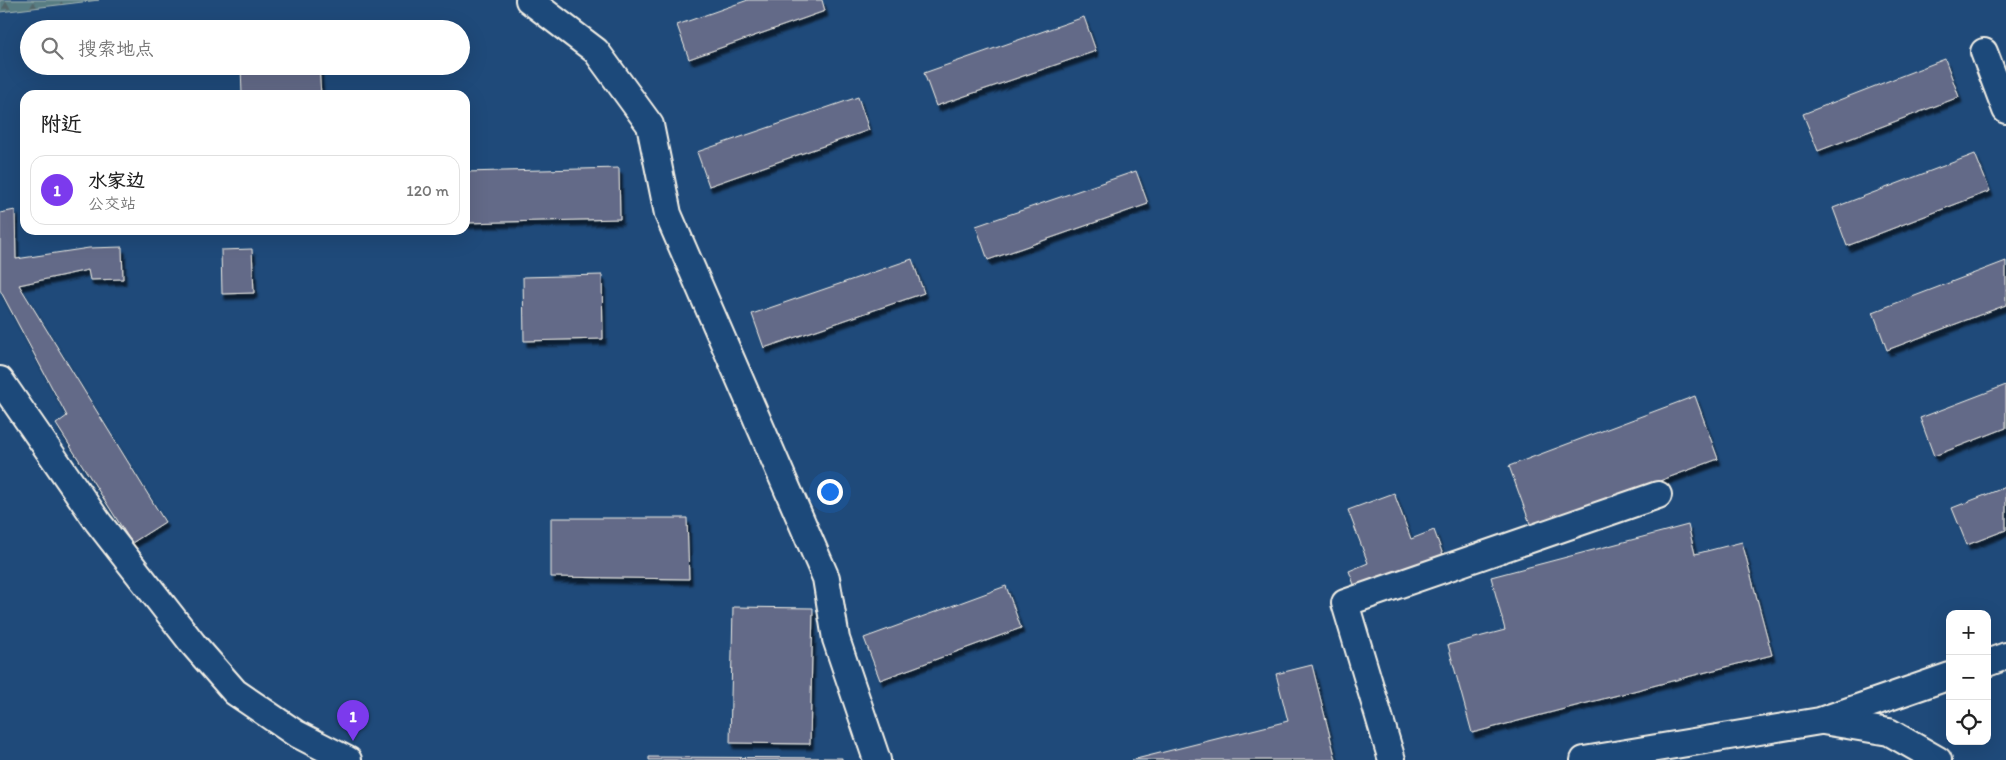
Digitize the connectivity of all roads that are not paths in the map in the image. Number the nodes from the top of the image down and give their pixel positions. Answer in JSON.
{"nodes":[{"id":1,"x":529,"y":0,"type":"edge"},
{"id":2,"x":1984,"y":52,"type":"dead end"},
{"id":3,"x":2006,"y":110,"type":"edge"},
{"id":4,"x":0,"y":380,"type":"edge"},
{"id":5,"x":1658,"y":495,"type":"dead end"},
{"id":6,"x":2006,"y":656,"type":"edge"},
{"id":7,"x":1991,"y":661,"type":"edge"},
{"id":8,"x":1946,"y":677,"type":"edge"},
{"id":9,"x":1820,"y":721,"type":"junction"},
{"id":10,"x":348,"y":760,"type":"edge"},
{"id":11,"x":877,"y":760,"type":"edge"},
{"id":12,"x":1392,"y":760,"type":"edge"},
{"id":13,"x":1584,"y":760,"type":"edge"},
{"id":14,"x":1938,"y":760,"type":"edge"}],
"edges":[{"from":1,"to":11,"type":"street"},
{"from":2,"to":3,"type":"street"},
{"from":4,"to":10,"type":"street"},
{"from":5,"to":12,"type":"street"},
{"from":6,"to":7,"type":"street"},
{"from":8,"to":9,"type":"street"},
{"from":9,"to":13,"type":"street"},
{"from":9,"to":14,"type":"street"}]}
